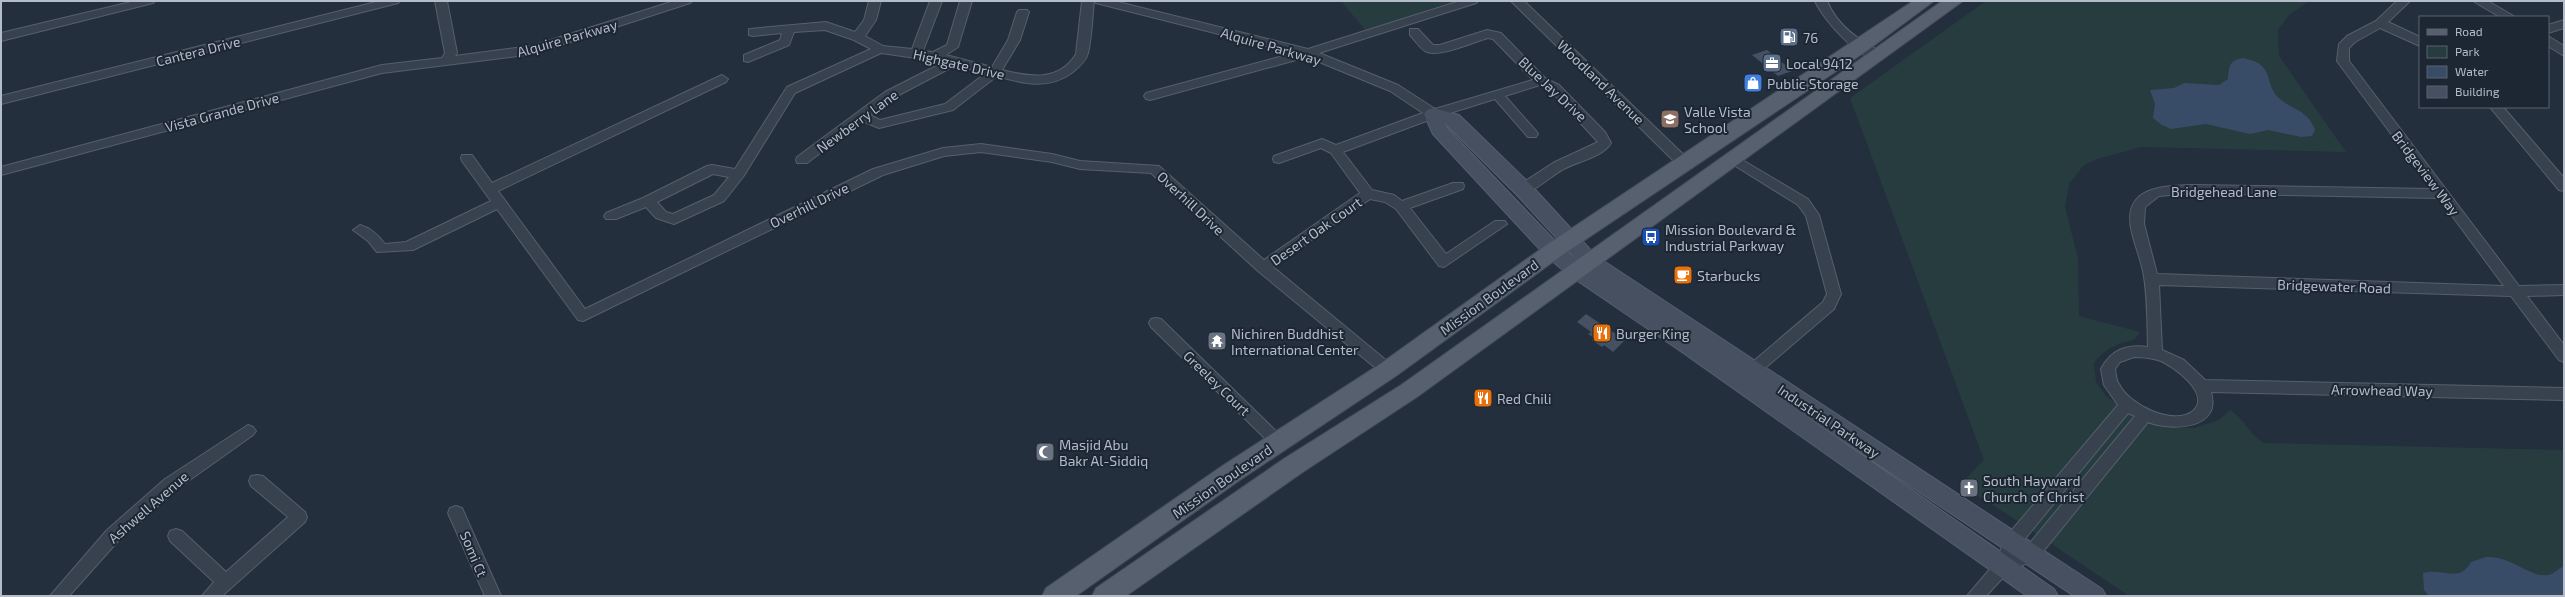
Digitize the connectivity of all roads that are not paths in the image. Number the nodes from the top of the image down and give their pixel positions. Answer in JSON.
{"nodes":[{"id":1,"x":149,"y":1,"type":"edge"},
{"id":2,"x":394,"y":1,"type":"edge"},
{"id":3,"x":441,"y":1,"type":"edge"},
{"id":4,"x":686,"y":1,"type":"edge"},
{"id":5,"x":875,"y":1,"type":"edge"},
{"id":6,"x":936,"y":1,"type":"edge"},
{"id":7,"x":966,"y":1,"type":"edge"},
{"id":8,"x":1088,"y":1,"type":"edge"},
{"id":9,"x":1100,"y":1,"type":"edge"},
{"id":10,"x":1472,"y":1,"type":"edge"},
{"id":11,"x":1517,"y":1,"type":"edge"},
{"id":12,"x":1821,"y":1,"type":"edge"},
{"id":13,"x":1924,"y":1,"type":"edge"},
{"id":14,"x":1954,"y":1,"type":"edge"},
{"id":15,"x":2404,"y":1,"type":"edge"},
{"id":16,"x":2479,"y":1,"type":"edge"},
{"id":17,"x":1023,"y":12,"type":"dead end"},
{"id":18,"x":2507,"y":16,"type":"edge"},
{"id":19,"x":2380,"y":23,"type":"junction"},
{"id":20,"x":2564,"y":24,"type":"edge"},
{"id":21,"x":789,"y":28,"type":"junction"},
{"id":22,"x":2549,"y":29,"type":"edge"},
{"id":23,"x":753,"y":32,"type":"dead end"},
{"id":24,"x":1414,"y":32,"type":"dead end"},
{"id":25,"x":1,"y":37,"type":"edge"},
{"id":26,"x":858,"y":37,"type":"junction"},
{"id":27,"x":2549,"y":41,"type":"edge"},
{"id":28,"x":2419,"y":42,"type":"edge"},
{"id":29,"x":1861,"y":46,"type":"junction"},
{"id":30,"x":880,"y":49,"type":"junction"},
{"id":31,"x":2564,"y":52,"type":"edge"},
{"id":32,"x":916,"y":53,"type":"junction"},
{"id":33,"x":1308,"y":53,"type":"junction"},
{"id":34,"x":935,"y":56,"type":"junction"},
{"id":35,"x":1879,"y":56,"type":"junction"},
{"id":36,"x":748,"y":58,"type":"dead end"},
{"id":37,"x":446,"y":61,"type":"junction"},
{"id":38,"x":955,"y":61,"type":"junction"},
{"id":39,"x":995,"y":72,"type":"junction"},
{"id":40,"x":722,"y":79,"type":"dead end"},
{"id":41,"x":1542,"y":81,"type":"junction"},
{"id":42,"x":1498,"y":94,"type":"junction"},
{"id":43,"x":1150,"y":96,"type":"dead end"},
{"id":44,"x":1,"y":100,"type":"edge"},
{"id":45,"x":2497,"y":108,"type":"edge"},
{"id":46,"x":1433,"y":114,"type":"junction"},
{"id":47,"x":860,"y":116,"type":"junction"},
{"id":48,"x":1532,"y":134,"type":"dead end"},
{"id":49,"x":1335,"y":150,"type":"junction"},
{"id":50,"x":467,"y":158,"type":"dead end"},
{"id":51,"x":1278,"y":159,"type":"dead end"},
{"id":52,"x":1734,"y":159,"type":"junction"},
{"id":53,"x":802,"y":160,"type":"dead end"},
{"id":54,"x":1684,"y":163,"type":"junction"},
{"id":55,"x":1,"y":171,"type":"edge"},
{"id":56,"x":738,"y":174,"type":"junction"},
{"id":57,"x":1458,"y":186,"type":"dead end"},
{"id":58,"x":2564,"y":187,"type":"edge"},
{"id":59,"x":1523,"y":189,"type":"junction"},
{"id":60,"x":489,"y":190,"type":"junction"},
{"id":61,"x":1368,"y":194,"type":"junction"},
{"id":62,"x":2442,"y":194,"type":"junction"},
{"id":63,"x":648,"y":201,"type":"junction"},
{"id":64,"x":498,"y":203,"type":"junction"},
{"id":65,"x":1401,"y":206,"type":"junction"},
{"id":66,"x":611,"y":216,"type":"dead end"},
{"id":67,"x":1500,"y":224,"type":"dead end"},
{"id":68,"x":360,"y":230,"type":"dead end"},
{"id":69,"x":1560,"y":246,"type":"junction"},
{"id":70,"x":1582,"y":266,"type":"junction"},
{"id":71,"x":1263,"y":268,"type":"junction"},
{"id":72,"x":2153,"y":279,"type":"junction"},
{"id":73,"x":2564,"y":290,"type":"edge"},
{"id":74,"x":2515,"y":291,"type":"junction"},
{"id":75,"x":1156,"y":323,"type":"dead end"},
{"id":76,"x":2155,"y":354,"type":"junction"},
{"id":77,"x":2564,"y":356,"type":"edge"},
{"id":78,"x":1388,"y":370,"type":"junction"},
{"id":79,"x":1753,"y":370,"type":"junction"},
{"id":80,"x":2201,"y":386,"type":"junction"},
{"id":81,"x":2564,"y":394,"type":"edge"},
{"id":82,"x":2127,"y":404,"type":"junction"},
{"id":83,"x":2145,"y":415,"type":"junction"},
{"id":84,"x":248,"y":431,"type":"dead end"},
{"id":85,"x":1278,"y":442,"type":"junction"},
{"id":86,"x":257,"y":481,"type":"dead end"},
{"id":87,"x":456,"y":512,"type":"dead end"},
{"id":88,"x":176,"y":536,"type":"dead end"},
{"id":89,"x":2021,"y":548,"type":"junction"},
{"id":90,"x":2003,"y":566,"type":"junction"},
{"id":91,"x":226,"y":582,"type":"junction"},
{"id":92,"x":58,"y":596,"type":"edge"},
{"id":93,"x":210,"y":596,"type":"edge"},
{"id":94,"x":493,"y":596,"type":"edge"},
{"id":95,"x":1054,"y":596,"type":"edge"},
{"id":96,"x":1105,"y":596,"type":"edge"},
{"id":97,"x":1975,"y":596,"type":"edge"},
{"id":98,"x":2046,"y":596,"type":"edge"},
{"id":99,"x":2094,"y":596,"type":"edge"}],
"edges":[{"from":1,"to":25,"type":"street"},
{"from":2,"to":44,"type":"street","name":"Cantera Drive"},
{"from":3,"to":37,"type":"street"},
{"from":4,"to":37,"type":"street","name":"Alquire Parkway"},
{"from":5,"to":26,"type":"street"},
{"from":6,"to":32,"type":"street"},
{"from":7,"to":34,"type":"street"},
{"from":8,"to":39,"type":"street","name":"Highgate Drive"},
{"from":9,"to":33,"type":"street","name":"Alquire Parkway"},
{"from":10,"to":33,"type":"street"},
{"from":11,"to":54,"type":"street","name":"Woodland Avenue"},
{"from":12,"to":29,"type":"street"},
{"from":13,"to":29,"type":"main road","name":"Mission Boulevard"},
{"from":14,"to":35,"type":"main road","name":"Mission Boulevard"},
{"from":15,"to":19,"type":"street","name":"Bridgeview Way"},
{"from":16,"to":18,"type":"street"},
{"from":17,"to":39,"type":"street"},
{"from":19,"to":28,"type":"street"},
{"from":19,"to":62,"type":"street","name":"Bridgeview Way"},
{"from":20,"to":22,"type":"street"},
{"from":21,"to":23,"type":"street","name":"Highgate Drive"},
{"from":21,"to":26,"type":"street","name":"Highgate Drive"},
{"from":21,"to":36,"type":"street"},
{"from":24,"to":41,"type":"street","name":"Blue Jay Drive"},
{"from":26,"to":30,"type":"street","name":"Highgate Drive"},
{"from":27,"to":31,"type":"street"},
{"from":29,"to":35,"type":"street"},
{"from":29,"to":54,"type":"main road","name":"Mission Boulevard"},
{"from":30,"to":32,"type":"street","name":"Highgate Drive"},
{"from":30,"to":56,"type":"street"},
{"from":32,"to":34,"type":"street","name":"Highgate Drive"},
{"from":33,"to":43,"type":"street"},
{"from":33,"to":46,"type":"street","name":"Alquire Parkway"},
{"from":34,"to":38,"type":"street","name":"Highgate Drive"},
{"from":35,"to":52,"type":"main road","name":"Mission Boulevard"},
{"from":37,"to":55,"type":"street","name":"Vista Grande Drive"},
{"from":38,"to":39,"type":"street","name":"Highgate Drive"},
{"from":38,"to":47,"type":"street","name":"Newberry Lane"},
{"from":39,"to":47,"type":"street"},
{"from":40,"to":60,"type":"street"},
{"from":41,"to":42,"type":"street"},
{"from":41,"to":59,"type":"street","name":"Blue Jay Drive"},
{"from":42,"to":46,"type":"street"},
{"from":42,"to":48,"type":"street"},
{"from":45,"to":58,"type":"street"},
{"from":46,"to":49,"type":"street"},
{"from":46,"to":59,"type":"main road","name":"Alquire Parkway"},
{"from":46,"to":69,"type":"main road"},
{"from":47,"to":53,"type":"street","name":"Newberry Lane"},
{"from":49,"to":51,"type":"street"},
{"from":49,"to":61,"type":"street"},
{"from":50,"to":60,"type":"street","name":"Overhill Drive"},
{"from":52,"to":70,"type":"main road","name":"Mission Boulevard"},
{"from":52,"to":79,"type":"street"},
{"from":54,"to":69,"type":"main road","name":"Mission Boulevard"},
{"from":56,"to":63,"type":"street"},
{"from":56,"to":63,"type":"street"},
{"from":57,"to":65,"type":"street"},
{"from":59,"to":69,"type":"main road","name":"Alquire Parkway"},
{"from":60,"to":64,"type":"street","name":"Overhill Drive"},
{"from":61,"to":65,"type":"street","name":"Desert Oak Court"},
{"from":61,"to":71,"type":"street","name":"Desert Oak Court"},
{"from":62,"to":72,"type":"street","name":"Bridgehead Lane"},
{"from":62,"to":74,"type":"street","name":"Bridgeview Way"},
{"from":63,"to":66,"type":"street"},
{"from":64,"to":68,"type":"street"},
{"from":64,"to":71,"type":"street","name":"Overhill Drive"},
{"from":65,"to":67,"type":"street"},
{"from":69,"to":70,"type":"main road","name":"Industrial Parkway"},
{"from":69,"to":78,"type":"main road","name":"Mission Boulevard"},
{"from":70,"to":79,"type":"main road","name":"Industrial Parkway"},
{"from":70,"to":90,"type":"main road","name":"Industrial Parkway"},
{"from":70,"to":96,"type":"main road","name":"Mission Boulevard"},
{"from":71,"to":78,"type":"street","name":"Overhill Drive"},
{"from":72,"to":74,"type":"street","name":"Bridgewater Road"},
{"from":72,"to":76,"type":"street","name":"Bridgehead Lane"},
{"from":73,"to":74,"type":"street","name":"Bridgewater Road"},
{"from":74,"to":77,"type":"street","name":"Bridgeview Way"},
{"from":75,"to":85,"type":"street","name":"Greeley Court"},
{"from":76,"to":80,"type":"street"},
{"from":76,"to":82,"type":"street"},
{"from":78,"to":85,"type":"main road","name":"Mission Boulevard"},
{"from":79,"to":89,"type":"main road","name":"Industrial Parkway"},
{"from":80,"to":81,"type":"street","name":"Arrowhead Way"},
{"from":80,"to":83,"type":"street"},
{"from":82,"to":83,"type":"street"},
{"from":82,"to":89,"type":"street"},
{"from":83,"to":89,"type":"street"},
{"from":84,"to":92,"type":"street","name":"Ashwell Avenue"},
{"from":85,"to":95,"type":"main road","name":"Mission Boulevard"},
{"from":86,"to":91,"type":"street"},
{"from":87,"to":94,"type":"street","name":"Somi Ct"},
{"from":88,"to":91,"type":"street"},
{"from":89,"to":90,"type":"street"},
{"from":89,"to":90,"type":"street"},
{"from":89,"to":99,"type":"main road","name":"Industrial Parkway"},
{"from":90,"to":97,"type":"street"},
{"from":90,"to":98,"type":"main road","name":"Industrial Parkway"},
{"from":91,"to":93,"type":"street"}]}
